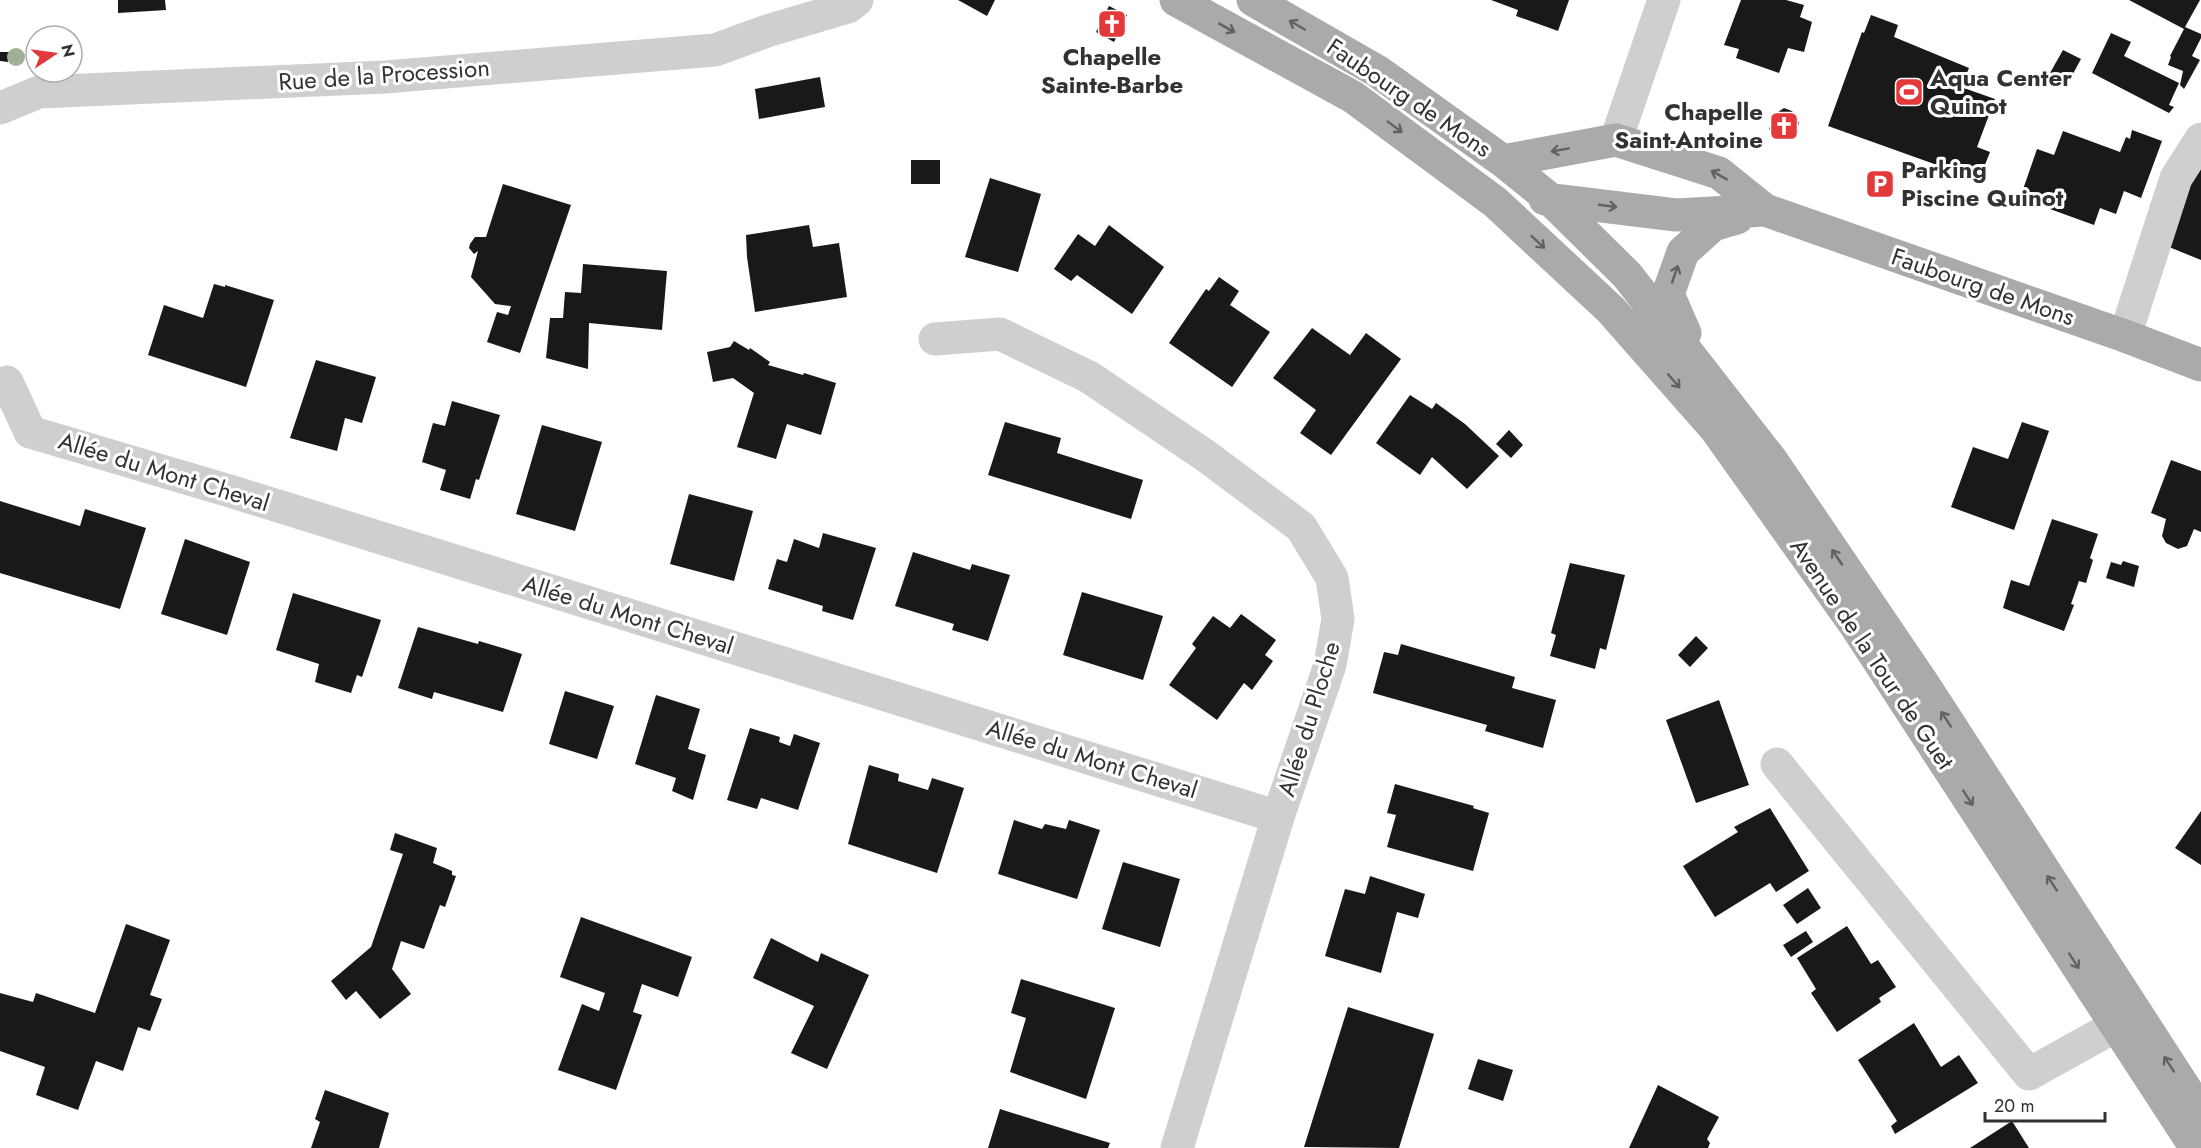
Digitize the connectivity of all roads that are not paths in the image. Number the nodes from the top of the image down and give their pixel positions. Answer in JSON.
{"nodes":[{"id":1,"x":794,"y":0,"type":"edge"},
{"id":2,"x":857,"y":0,"type":"edge"},
{"id":3,"x":1176,"y":0,"type":"edge"},
{"id":4,"x":1253,"y":0,"type":"edge"},
{"id":5,"x":1664,"y":0,"type":"edge"},
{"id":6,"x":767,"y":31,"type":"junction"},
{"id":7,"x":0,"y":108,"type":"edge"},
{"id":8,"x":2201,"y":139,"type":"edge"},
{"id":9,"x":1616,"y":140,"type":"junction"},
{"id":10,"x":1503,"y":161,"type":"junction"},
{"id":11,"x":1550,"y":199,"type":"junction"},
{"id":12,"x":1495,"y":202,"type":"junction"},
{"id":13,"x":1765,"y":210,"type":"junction"},
{"id":14,"x":2125,"y":336,"type":"junction"},
{"id":15,"x":935,"y":339,"type":"dead end"},
{"id":16,"x":2201,"y":365,"type":"edge"},
{"id":17,"x":1699,"y":367,"type":"junction"},
{"id":18,"x":7,"y":382,"type":"dead end"},
{"id":19,"x":1777,"y":764,"type":"dead end"},
{"id":20,"x":1278,"y":817,"type":"junction"},
{"id":21,"x":2127,"y":1020,"type":"junction"},
{"id":22,"x":2201,"y":1113,"type":"edge"},
{"id":23,"x":1177,"y":1148,"type":"edge"},
{"id":24,"x":2196,"y":1148,"type":"edge"}],
"edges":[{"from":1,"to":6,"type":"street","name":"Rue de la Procession"},
{"from":2,"to":6,"type":"street","name":"Rue de la Procession"},
{"from":3,"to":12,"type":"main road","name":"Faubourg de Mons","one_way":true},
{"from":10,"to":4,"type":"main road","name":"Faubourg de Mons","one_way":true},
{"from":5,"to":9,"type":"street"},
{"from":6,"to":7,"type":"street","name":"Rue de la Procession"},
{"from":8,"to":14,"type":"street"},
{"from":9,"to":10,"type":"main road","one_way":true},
{"from":13,"to":9,"type":"main road","one_way":true},
{"from":10,"to":11,"type":"main road","name":"Faubourg de Mons"},
{"from":10,"to":12,"type":"main road"},
{"from":11,"to":12,"type":"main road"},
{"from":11,"to":13,"type":"main road","one_way":true},
{"from":11,"to":17,"type":"main road","name":"Avenue de la Tour de Guet"},
{"from":12,"to":21,"type":"main road","name":"Avenue de la Tour de Guet","one_way":true},
{"from":13,"to":14,"type":"main road","name":"Faubourg de Mons"},
{"from":17,"to":13,"type":"main road","one_way":true},
{"from":14,"to":16,"type":"main road","name":"Faubourg de Mons"},
{"from":15,"to":20,"type":"street","name":"Allée du Ploche"},
{"from":21,"to":17,"type":"main road","name":"Avenue de la Tour de Guet","one_way":true},
{"from":18,"to":20,"type":"street","name":"Allée du Mont Cheval"},
{"from":19,"to":21,"type":"street"},
{"from":20,"to":23,"type":"street","name":"Allée du Ploche"},
{"from":22,"to":21,"type":"main road","name":"Avenue de la Tour de Guet","one_way":true},
{"from":21,"to":24,"type":"main road","name":"Avenue de la Tour de Guet"}]}
